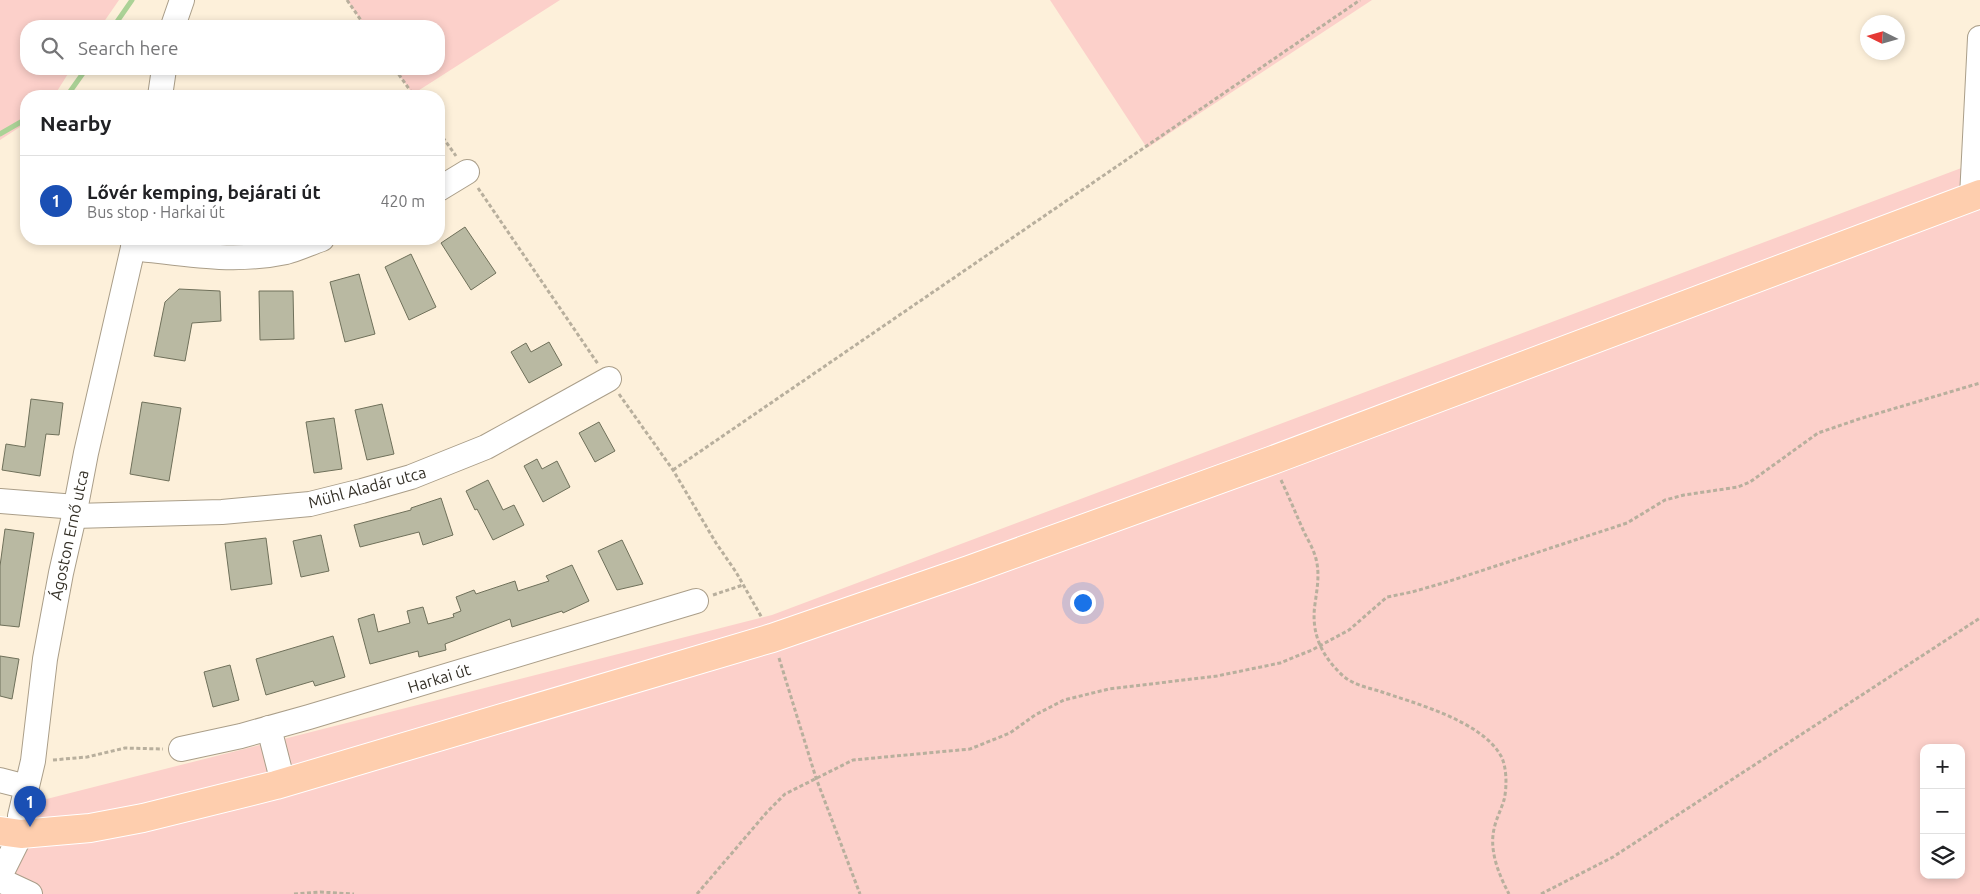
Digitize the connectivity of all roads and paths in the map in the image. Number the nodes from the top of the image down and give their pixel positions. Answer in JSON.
{"nodes":[{"id":1,"x":182,"y":0,"type":"edge"},
{"id":2,"x":347,"y":0,"type":"edge"},
{"id":3,"x":1360,"y":0,"type":"edge"},
{"id":4,"x":175,"y":20,"type":"edge"},
{"id":5,"x":361,"y":20,"type":"edge"},
{"id":6,"x":1980,"y":38,"type":"edge"},
{"id":7,"x":163,"y":75,"type":"edge"},
{"id":8,"x":399,"y":75,"type":"edge"},
{"id":9,"x":161,"y":90,"type":"edge"},
{"id":10,"x":410,"y":90,"type":"edge"},
{"id":11,"x":445,"y":141,"type":"edge"},
{"id":12,"x":467,"y":172,"type":"junction"},
{"id":13,"x":445,"y":187,"type":"edge"},
{"id":14,"x":1976,"y":196,"type":"edge"},
{"id":15,"x":134,"y":245,"type":"edge"},
{"id":16,"x":145,"y":245,"type":"edge"},
{"id":17,"x":305,"y":245,"type":"edge"},
{"id":18,"x":609,"y":379,"type":"junction"},
{"id":19,"x":1980,"y":383,"type":"edge"},
{"id":20,"x":1273,"y":460,"type":"junction"},
{"id":21,"x":673,"y":470,"type":"junction"},
{"id":22,"x":0,"y":501,"type":"edge"},
{"id":23,"x":75,"y":512,"type":"junction"},
{"id":24,"x":743,"y":585,"type":"junction"},
{"id":25,"x":696,"y":601,"type":"joint"},
{"id":26,"x":1980,"y":618,"type":"edge"},
{"id":27,"x":772,"y":638,"type":"junction"},
{"id":28,"x":1320,"y":646,"type":"junction"},
{"id":29,"x":269,"y":728,"type":"junction"},
{"id":30,"x":181,"y":749,"type":"joint"},
{"id":31,"x":33,"y":761,"type":"junction"},
{"id":32,"x":816,"y":778,"type":"junction"},
{"id":33,"x":0,"y":780,"type":"edge"},
{"id":34,"x":283,"y":783,"type":"junction"},
{"id":35,"x":27,"y":787,"type":"junction"},
{"id":36,"x":10,"y":832,"type":"edge"},
{"id":37,"x":0,"y":878,"type":"edge"},
{"id":38,"x":30,"y":894,"type":"edge"},
{"id":39,"x":294,"y":894,"type":"edge"},
{"id":40,"x":354,"y":894,"type":"edge"},
{"id":41,"x":697,"y":894,"type":"edge"},
{"id":42,"x":860,"y":894,"type":"edge"},
{"id":43,"x":1509,"y":894,"type":"edge"},
{"id":44,"x":1541,"y":894,"type":"edge"}],
"edges":[{"from":1,"to":4,"type":"street"},
{"from":2,"to":5,"type":"path"},
{"from":3,"to":21,"type":"path"},
{"from":6,"to":14,"type":"street"},
{"from":7,"to":9,"type":"street"},
{"from":8,"to":10,"type":"path"},
{"from":11,"to":12,"type":"path"},
{"from":12,"to":13,"type":"street"},
{"from":12,"to":18,"type":"path"},
{"from":14,"to":20,"type":"main road"},
{"from":15,"to":23,"type":"street","name":"Ágoston Ernő utca"},
{"from":16,"to":17,"type":"street"},
{"from":18,"to":21,"type":"path"},
{"from":18,"to":23,"type":"street","name":"Mühl Aladár utca"},
{"from":19,"to":28,"type":"path"},
{"from":20,"to":27,"type":"main road"},
{"from":20,"to":28,"type":"path"},
{"from":21,"to":24,"type":"path"},
{"from":22,"to":23,"type":"street","name":"Mühl Aladár utca"},
{"from":23,"to":31,"type":"street","name":"Ágoston Ernő utca"},
{"from":24,"to":25,"type":"path"},
{"from":24,"to":27,"type":"path"},
{"from":25,"to":29,"type":"street","name":"Harkai út"},
{"from":26,"to":44,"type":"path"},
{"from":27,"to":32,"type":"path"},
{"from":27,"to":34,"type":"main road"},
{"from":28,"to":32,"type":"path"},
{"from":28,"to":43,"type":"path"},
{"from":29,"to":30,"type":"street","name":"Harkai út"},
{"from":29,"to":34,"type":"street"},
{"from":30,"to":31,"type":"path"},
{"from":31,"to":35,"type":"street","name":"Ágoston Ernő utca"},
{"from":32,"to":41,"type":"path"},
{"from":32,"to":42,"type":"path"},
{"from":33,"to":35,"type":"street"},
{"from":34,"to":36,"type":"main road"},
{"from":35,"to":36,"type":"street","name":"Ágoston Ernő utca"},
{"from":36,"to":37,"type":"street"},
{"from":37,"to":38,"type":"street"},
{"from":39,"to":40,"type":"path"}]}
